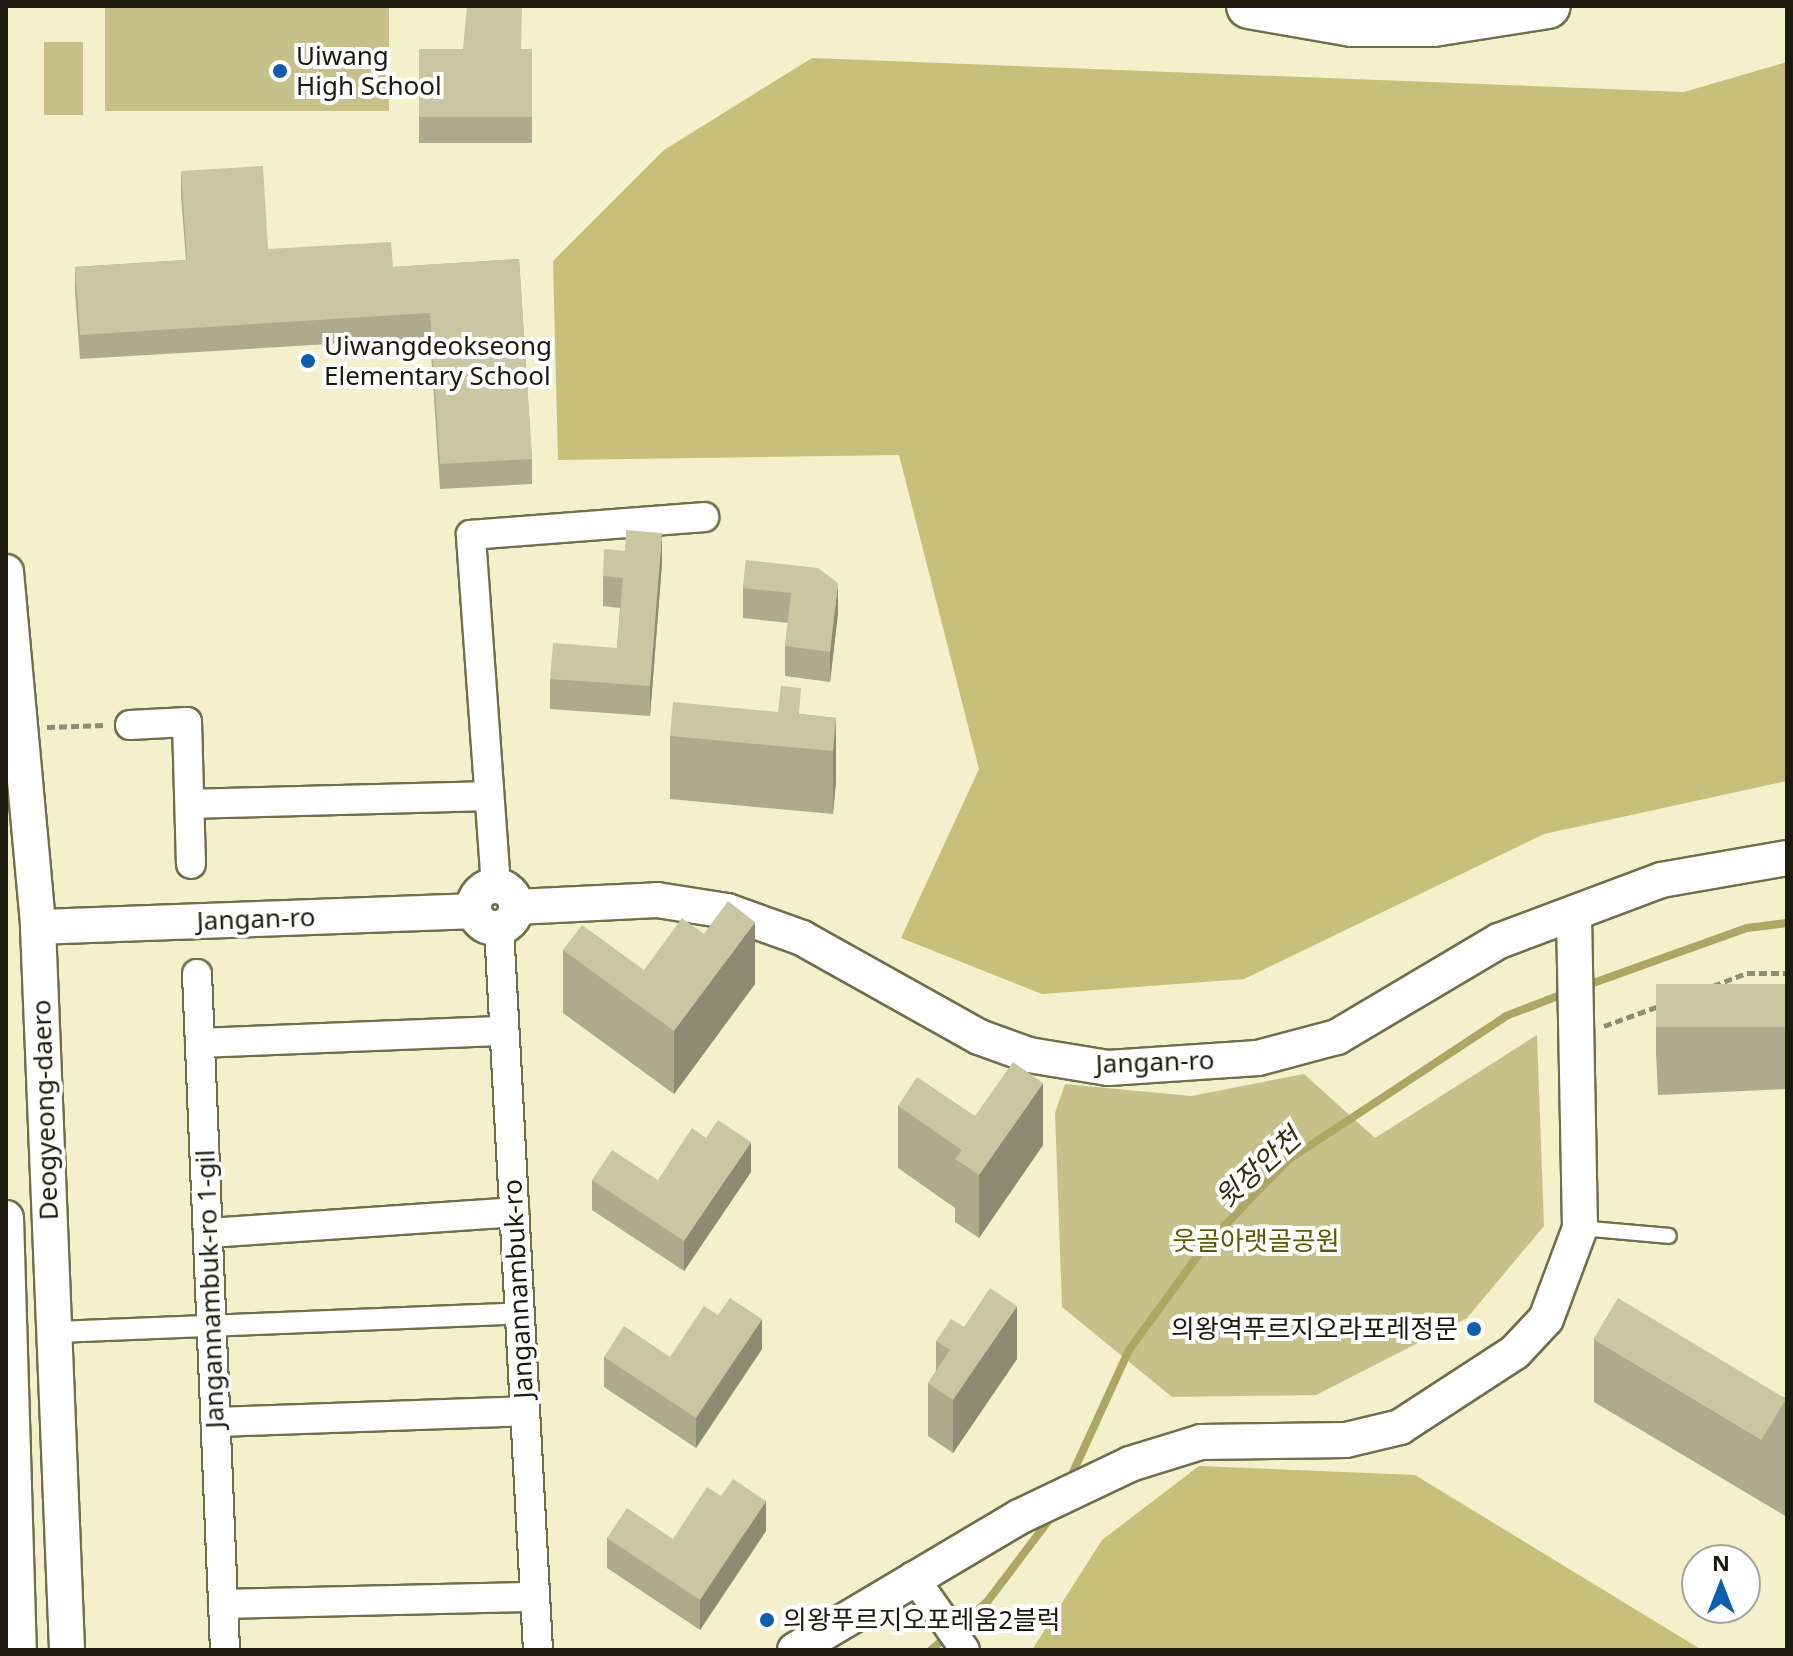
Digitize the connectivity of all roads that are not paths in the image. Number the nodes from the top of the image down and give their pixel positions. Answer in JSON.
{"nodes":[{"id":1,"x":1249,"y":6,"type":"edge"},
{"id":2,"x":1548,"y":6,"type":"edge"},
{"id":3,"x":704,"y":517,"type":"dead end"},
{"id":4,"x":6,"y":572,"type":"edge"},
{"id":5,"x":130,"y":725,"type":"road end"},
{"id":6,"x":488,"y":796,"type":"junction"},
{"id":7,"x":190,"y":804,"type":"junction"},
{"id":8,"x":1787,"y":858,"type":"edge"},
{"id":9,"x":191,"y":864,"type":"dead end"},
{"id":10,"x":496,"y":908,"type":"junction"},
{"id":11,"x":38,"y":927,"type":"junction"},
{"id":12,"x":1575,"y":932,"type":"junction"},
{"id":13,"x":197,"y":974,"type":"dead end"},
{"id":14,"x":504,"y":1031,"type":"junction"},
{"id":15,"x":200,"y":1043,"type":"junction"},
{"id":16,"x":514,"y":1212,"type":"junction"},
{"id":17,"x":6,"y":1218,"type":"edge"},
{"id":18,"x":1580,"y":1228,"type":"junction"},
{"id":19,"x":208,"y":1233,"type":"junction"},
{"id":20,"x":1669,"y":1236,"type":"dead end"},
{"id":21,"x":520,"y":1313,"type":"junction"},
{"id":22,"x":212,"y":1329,"type":"junction"},
{"id":23,"x":54,"y":1332,"type":"junction"},
{"id":24,"x":10,"y":1366,"type":"edge"},
{"id":25,"x":525,"y":1411,"type":"junction"},
{"id":26,"x":216,"y":1422,"type":"junction"},
{"id":27,"x":913,"y":1576,"type":"junction"},
{"id":28,"x":535,"y":1597,"type":"junction"},
{"id":29,"x":223,"y":1604,"type":"junction"},
{"id":30,"x":19,"y":1650,"type":"edge"},
{"id":31,"x":67,"y":1650,"type":"edge"},
{"id":32,"x":225,"y":1650,"type":"edge"},
{"id":33,"x":538,"y":1650,"type":"edge"},
{"id":34,"x":795,"y":1650,"type":"edge"},
{"id":35,"x":965,"y":1650,"type":"edge"}],
"edges":[{"from":1,"to":2,"type":"highway"},
{"from":3,"to":6,"type":"street","name":"Jangannambuk-ro"},
{"from":4,"to":11,"type":"street","name":"Deogyeong-daero"},
{"from":5,"to":7,"type":"street"},
{"from":6,"to":7,"type":"street"},
{"from":6,"to":10,"type":"street","name":"Jangannambuk-ro"},
{"from":7,"to":9,"type":"street"},
{"from":8,"to":12,"type":"street","name":"Jangan-ro"},
{"from":10,"to":11,"type":"street","name":"Jangan-ro"},
{"from":10,"to":12,"type":"street","name":"Jangan-ro"},
{"from":10,"to":14,"type":"street","name":"Jangannambuk-ro"},
{"from":11,"to":23,"type":"street","name":"Deogyeong-daero"},
{"from":12,"to":18,"type":"street"},
{"from":13,"to":15,"type":"street","name":"Jangannambuk-ro 1-gil"},
{"from":14,"to":15,"type":"street"},
{"from":14,"to":16,"type":"street","name":"Jangannambuk-ro"},
{"from":15,"to":19,"type":"street","name":"Jangannambuk-ro 1-gil"},
{"from":16,"to":19,"type":"street"},
{"from":16,"to":21,"type":"street","name":"Jangannambuk-ro"},
{"from":17,"to":24,"type":"street","name":"Deogyeong-daero"},
{"from":18,"to":20,"type":"lane"},
{"from":18,"to":27,"type":"street"},
{"from":19,"to":22,"type":"street","name":"Jangannambuk-ro 1-gil"},
{"from":21,"to":22,"type":"street"},
{"from":21,"to":25,"type":"street","name":"Jangannambuk-ro"},
{"from":22,"to":23,"type":"street"},
{"from":22,"to":26,"type":"street","name":"Jangannambuk-ro 1-gil"},
{"from":23,"to":31,"type":"street","name":"Deogyeong-daero"},
{"from":24,"to":30,"type":"street","name":"Deogyeong-daero"},
{"from":25,"to":26,"type":"street"},
{"from":25,"to":28,"type":"street","name":"Jangannambuk-ro"},
{"from":26,"to":29,"type":"street","name":"Jangannambuk-ro 1-gil"},
{"from":27,"to":34,"type":"street"},
{"from":27,"to":35,"type":"street"},
{"from":28,"to":29,"type":"street"},
{"from":28,"to":33,"type":"street","name":"Jangannambuk-ro"},
{"from":29,"to":32,"type":"street","name":"Jangannambuk-ro 1-gil"}]}
